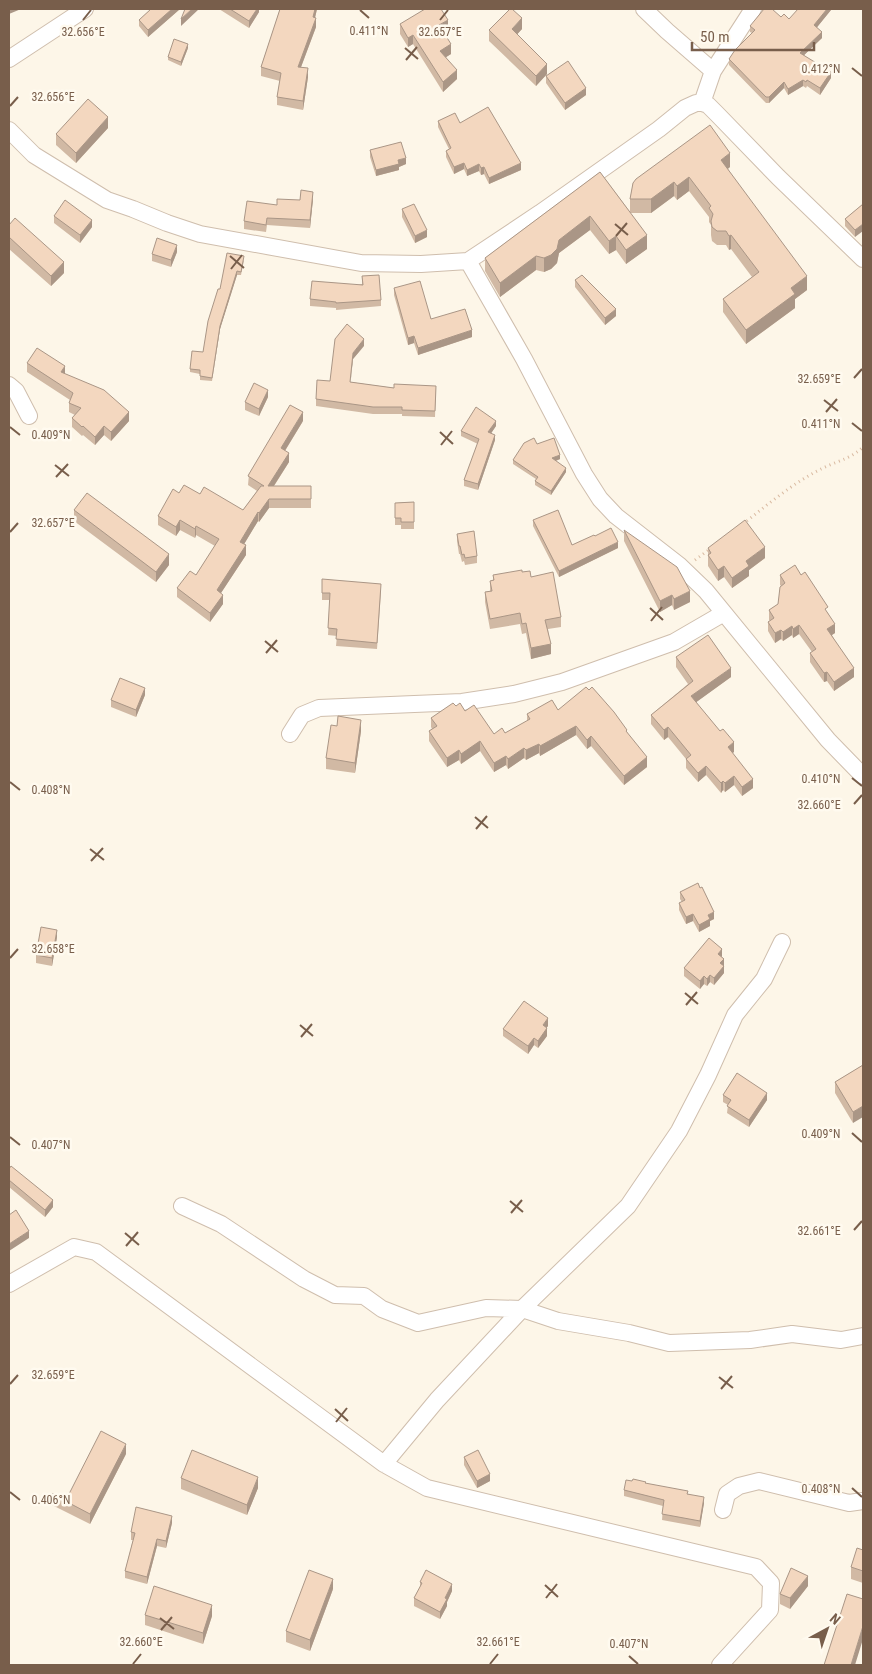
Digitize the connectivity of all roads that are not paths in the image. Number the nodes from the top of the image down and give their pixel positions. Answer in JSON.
{"nodes":[{"id":1,"x":85,"y":9,"type":"edge"},
{"id":2,"x":644,"y":9,"type":"edge"},
{"id":3,"x":753,"y":9,"type":"edge"},
{"id":4,"x":9,"y":59,"type":"edge"},
{"id":5,"x":713,"y":71,"type":"junction"},
{"id":6,"x":702,"y":103,"type":"junction"},
{"id":7,"x":9,"y":130,"type":"edge"},
{"id":8,"x":863,"y":259,"type":"edge"},
{"id":9,"x":468,"y":261,"type":"junction"},
{"id":10,"x":9,"y":385,"type":"edge"},
{"id":11,"x":29,"y":416,"type":"dead end"},
{"id":12,"x":724,"y":613,"type":"junction"},
{"id":13,"x":290,"y":734,"type":"dead end"},
{"id":14,"x":863,"y":776,"type":"edge"},
{"id":15,"x":782,"y":942,"type":"dead end"},
{"id":16,"x":182,"y":1206,"type":"dead end"},
{"id":17,"x":9,"y":1284,"type":"edge"},
{"id":18,"x":522,"y":1309,"type":"junction"},
{"id":19,"x":863,"y":1336,"type":"edge"},
{"id":20,"x":384,"y":1464,"type":"junction"},
{"id":21,"x":863,"y":1501,"type":"edge"},
{"id":22,"x":723,"y":1510,"type":"dead end"},
{"id":23,"x":720,"y":1665,"type":"edge"}],
"edges":[{"from":1,"to":4,"type":"street"},
{"from":2,"to":5,"type":"street"},
{"from":3,"to":5,"type":"street"},
{"from":5,"to":6,"type":"street"},
{"from":6,"to":8,"type":"street"},
{"from":6,"to":9,"type":"street"},
{"from":7,"to":9,"type":"street"},
{"from":9,"to":12,"type":"street"},
{"from":10,"to":11,"type":"street"},
{"from":12,"to":13,"type":"street"},
{"from":12,"to":14,"type":"street"},
{"from":15,"to":18,"type":"street"},
{"from":16,"to":18,"type":"street"},
{"from":17,"to":20,"type":"street"},
{"from":18,"to":19,"type":"street"},
{"from":18,"to":20,"type":"street"},
{"from":20,"to":23,"type":"street"},
{"from":21,"to":22,"type":"street"}]}
